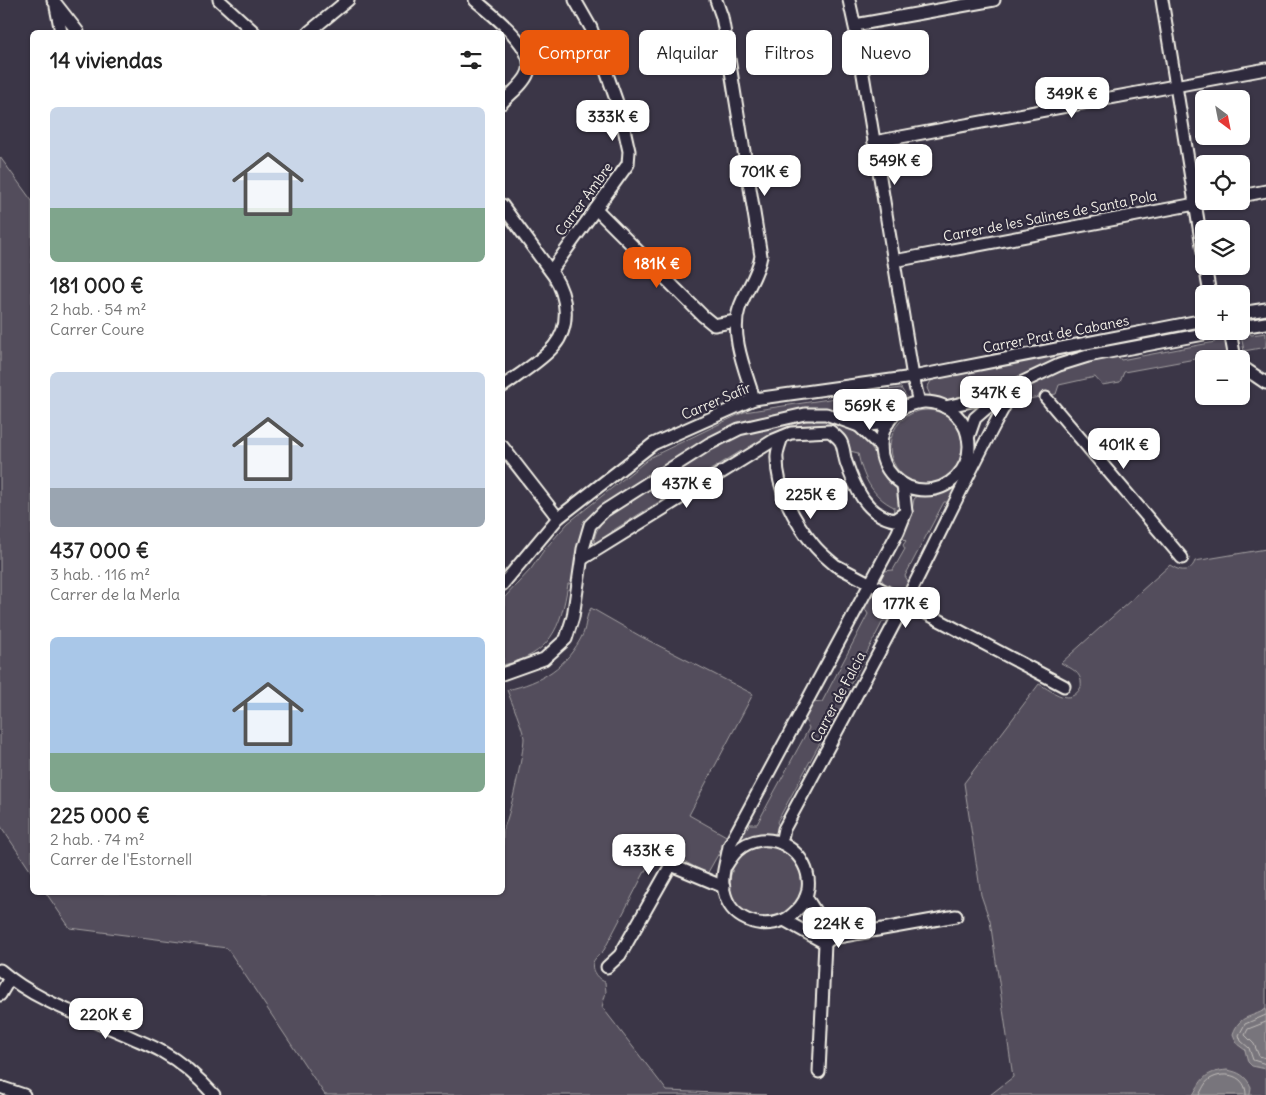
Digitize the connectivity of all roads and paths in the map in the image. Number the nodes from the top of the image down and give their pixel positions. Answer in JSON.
{"nodes":[{"id":1,"x":219,"y":0,"type":"edge"},
{"id":2,"x":348,"y":0,"type":"edge"},
{"id":3,"x":475,"y":0,"type":"edge"},
{"id":4,"x":576,"y":0,"type":"edge"},
{"id":5,"x":716,"y":0,"type":"edge"},
{"id":6,"x":849,"y":0,"type":"edge"},
{"id":7,"x":994,"y":0,"type":"edge"},
{"id":8,"x":1162,"y":0,"type":"edge"},
{"id":9,"x":54,"y":1,"type":"edge"},
{"id":10,"x":855,"y":25,"type":"junction"},
{"id":11,"x":61,"y":30,"type":"edge"},
{"id":12,"x":76,"y":30,"type":"edge"},
{"id":13,"x":252,"y":30,"type":"edge"},
{"id":14,"x":311,"y":30,"type":"edge"},
{"id":15,"x":1266,"y":69,"type":"edge"},
{"id":16,"x":1176,"y":86,"type":"junction"},
{"id":17,"x":505,"y":100,"type":"edge"},
{"id":18,"x":874,"y":142,"type":"junction"},
{"id":19,"x":1266,"y":191,"type":"edge"},
{"id":20,"x":1250,"y":194,"type":"edge"},
{"id":21,"x":1195,"y":204,"type":"joint"},
{"id":22,"x":505,"y":209,"type":"edge"},
{"id":23,"x":596,"y":209,"type":"junction"},
{"id":24,"x":894,"y":261,"type":"junction"},
{"id":25,"x":550,"y":271,"type":"junction"},
{"id":26,"x":1266,"y":309,"type":"edge"},
{"id":27,"x":1250,"y":312,"type":"edge"},
{"id":28,"x":736,"y":321,"type":"junction"},
{"id":29,"x":1195,"y":322,"type":"edge"},
{"id":30,"x":1266,"y":323,"type":"edge"},
{"id":31,"x":1250,"y":326,"type":"edge"},
{"id":32,"x":1195,"y":336,"type":"edge"},
{"id":33,"x":1250,"y":372,"type":"edge"},
{"id":34,"x":913,"y":377,"type":"junction"},
{"id":35,"x":1266,"y":383,"type":"edge"},
{"id":36,"x":505,"y":386,"type":"edge"},
{"id":37,"x":1010,"y":388,"type":"junction"},
{"id":38,"x":1046,"y":398,"type":"dead end"},
{"id":39,"x":754,"y":399,"type":"junction"},
{"id":40,"x":919,"y":403,"type":"junction"},
{"id":41,"x":1005,"y":405,"type":"dead end"},
{"id":42,"x":945,"y":407,"type":"junction"},
{"id":43,"x":888,"y":423,"type":"junction"},
{"id":44,"x":859,"y":426,"type":"junction"},
{"id":45,"x":782,"y":437,"type":"junction"},
{"id":46,"x":968,"y":438,"type":"junction"},
{"id":47,"x":881,"y":447,"type":"junction"},
{"id":48,"x":505,"y":450,"type":"edge"},
{"id":49,"x":903,"y":485,"type":"junction"},
{"id":50,"x":906,"y":512,"type":"junction"},
{"id":51,"x":558,"y":518,"type":"junction"},
{"id":52,"x":1182,"y":558,"type":"dead end"},
{"id":53,"x":582,"y":559,"type":"junction"},
{"id":54,"x":505,"y":582,"type":"edge"},
{"id":55,"x":870,"y":584,"type":"junction"},
{"id":56,"x":905,"y":602,"type":"junction"},
{"id":57,"x":505,"y":673,"type":"edge"},
{"id":58,"x":1064,"y":686,"type":"dead end"},
{"id":59,"x":781,"y":843,"type":"junction"},
{"id":60,"x":726,"y":866,"type":"junction"},
{"id":61,"x":724,"y":887,"type":"junction"},
{"id":62,"x":806,"y":897,"type":"junction"},
{"id":63,"x":956,"y":916,"type":"dead end"},
{"id":64,"x":784,"y":920,"type":"junction"},
{"id":65,"x":828,"y":941,"type":"junction"},
{"id":66,"x":607,"y":967,"type":"dead end"},
{"id":67,"x":0,"y":970,"type":"edge"},
{"id":68,"x":10,"y":978,"type":"junction"},
{"id":69,"x":0,"y":995,"type":"edge"},
{"id":70,"x":819,"y":1072,"type":"dead end"},
{"id":71,"x":0,"y":1087,"type":"edge"},
{"id":72,"x":24,"y":1095,"type":"edge"},
{"id":73,"x":214,"y":1095,"type":"edge"}],
"edges":[{"from":1,"to":13,"type":"street"},
{"from":2,"to":14,"type":"street"},
{"from":3,"to":17,"type":"street"},
{"from":4,"to":23,"type":"street","name":"Carrer Ambre"},
{"from":5,"to":28,"type":"street"},
{"from":6,"to":10,"type":"street"},
{"from":7,"to":10,"type":"street"},
{"from":8,"to":16,"type":"street"},
{"from":9,"to":11,"type":"street"},
{"from":9,"to":12,"type":"street"},
{"from":10,"to":18,"type":"street"},
{"from":15,"to":16,"type":"street"},
{"from":16,"to":18,"type":"street"},
{"from":16,"to":21,"type":"street"},
{"from":18,"to":24,"type":"street"},
{"from":19,"to":20,"type":"street"},
{"from":21,"to":24,"type":"street","name":"Carrer de les Salines de Santa Pola"},
{"from":22,"to":25,"type":"street"},
{"from":23,"to":25,"type":"street","name":"Carrer Ambre"},
{"from":23,"to":28,"type":"street"},
{"from":24,"to":34,"type":"street"},
{"from":25,"to":36,"type":"street"},
{"from":26,"to":27,"type":"street"},
{"from":28,"to":39,"type":"street"},
{"from":29,"to":34,"type":"street","name":"Carrer Prat de Cabanes"},
{"from":30,"to":31,"type":"street"},
{"from":32,"to":37,"type":"street"},
{"from":33,"to":35,"type":"street"},
{"from":34,"to":39,"type":"street","name":"Carrer Safir"},
{"from":34,"to":40,"type":"street"},
{"from":37,"to":42,"type":"street"},
{"from":37,"to":46,"type":"street"},
{"from":38,"to":52,"type":"street"},
{"from":39,"to":51,"type":"street","name":"Carrer Safir"},
{"from":40,"to":42,"type":"street"},
{"from":40,"to":43,"type":"street"},
{"from":41,"to":56,"type":"street","name":"Carrer de Falcia"},
{"from":42,"to":46,"type":"street"},
{"from":43,"to":44,"type":"street"},
{"from":43,"to":47,"type":"street"},
{"from":44,"to":47,"type":"street"},
{"from":44,"to":53,"type":"street"},
{"from":45,"to":50,"type":"street"},
{"from":45,"to":53,"type":"street"},
{"from":45,"to":55,"type":"street"},
{"from":46,"to":49,"type":"street"},
{"from":47,"to":49,"type":"street"},
{"from":48,"to":51,"type":"street"},
{"from":49,"to":50,"type":"street","name":"Carrer de Falcia"},
{"from":50,"to":55,"type":"street","name":"Carrer de Falcia"},
{"from":51,"to":54,"type":"street","name":"Carrer Safir"},
{"from":53,"to":57,"type":"street"},
{"from":55,"to":56,"type":"street"},
{"from":55,"to":60,"type":"street","name":"Carrer de Falcia"},
{"from":56,"to":58,"type":"street"},
{"from":56,"to":59,"type":"street","name":"Carrer de Falcia"},
{"from":59,"to":60,"type":"street"},
{"from":59,"to":62,"type":"street"},
{"from":60,"to":61,"type":"street"},
{"from":61,"to":64,"type":"street"},
{"from":61,"to":66,"type":"street"},
{"from":62,"to":64,"type":"street"},
{"from":62,"to":65,"type":"street"},
{"from":63,"to":65,"type":"street"},
{"from":64,"to":65,"type":"street"},
{"from":65,"to":70,"type":"street"},
{"from":67,"to":68,"type":"street"},
{"from":68,"to":69,"type":"street"},
{"from":68,"to":73,"type":"street"},
{"from":71,"to":72,"type":"street"}]}
